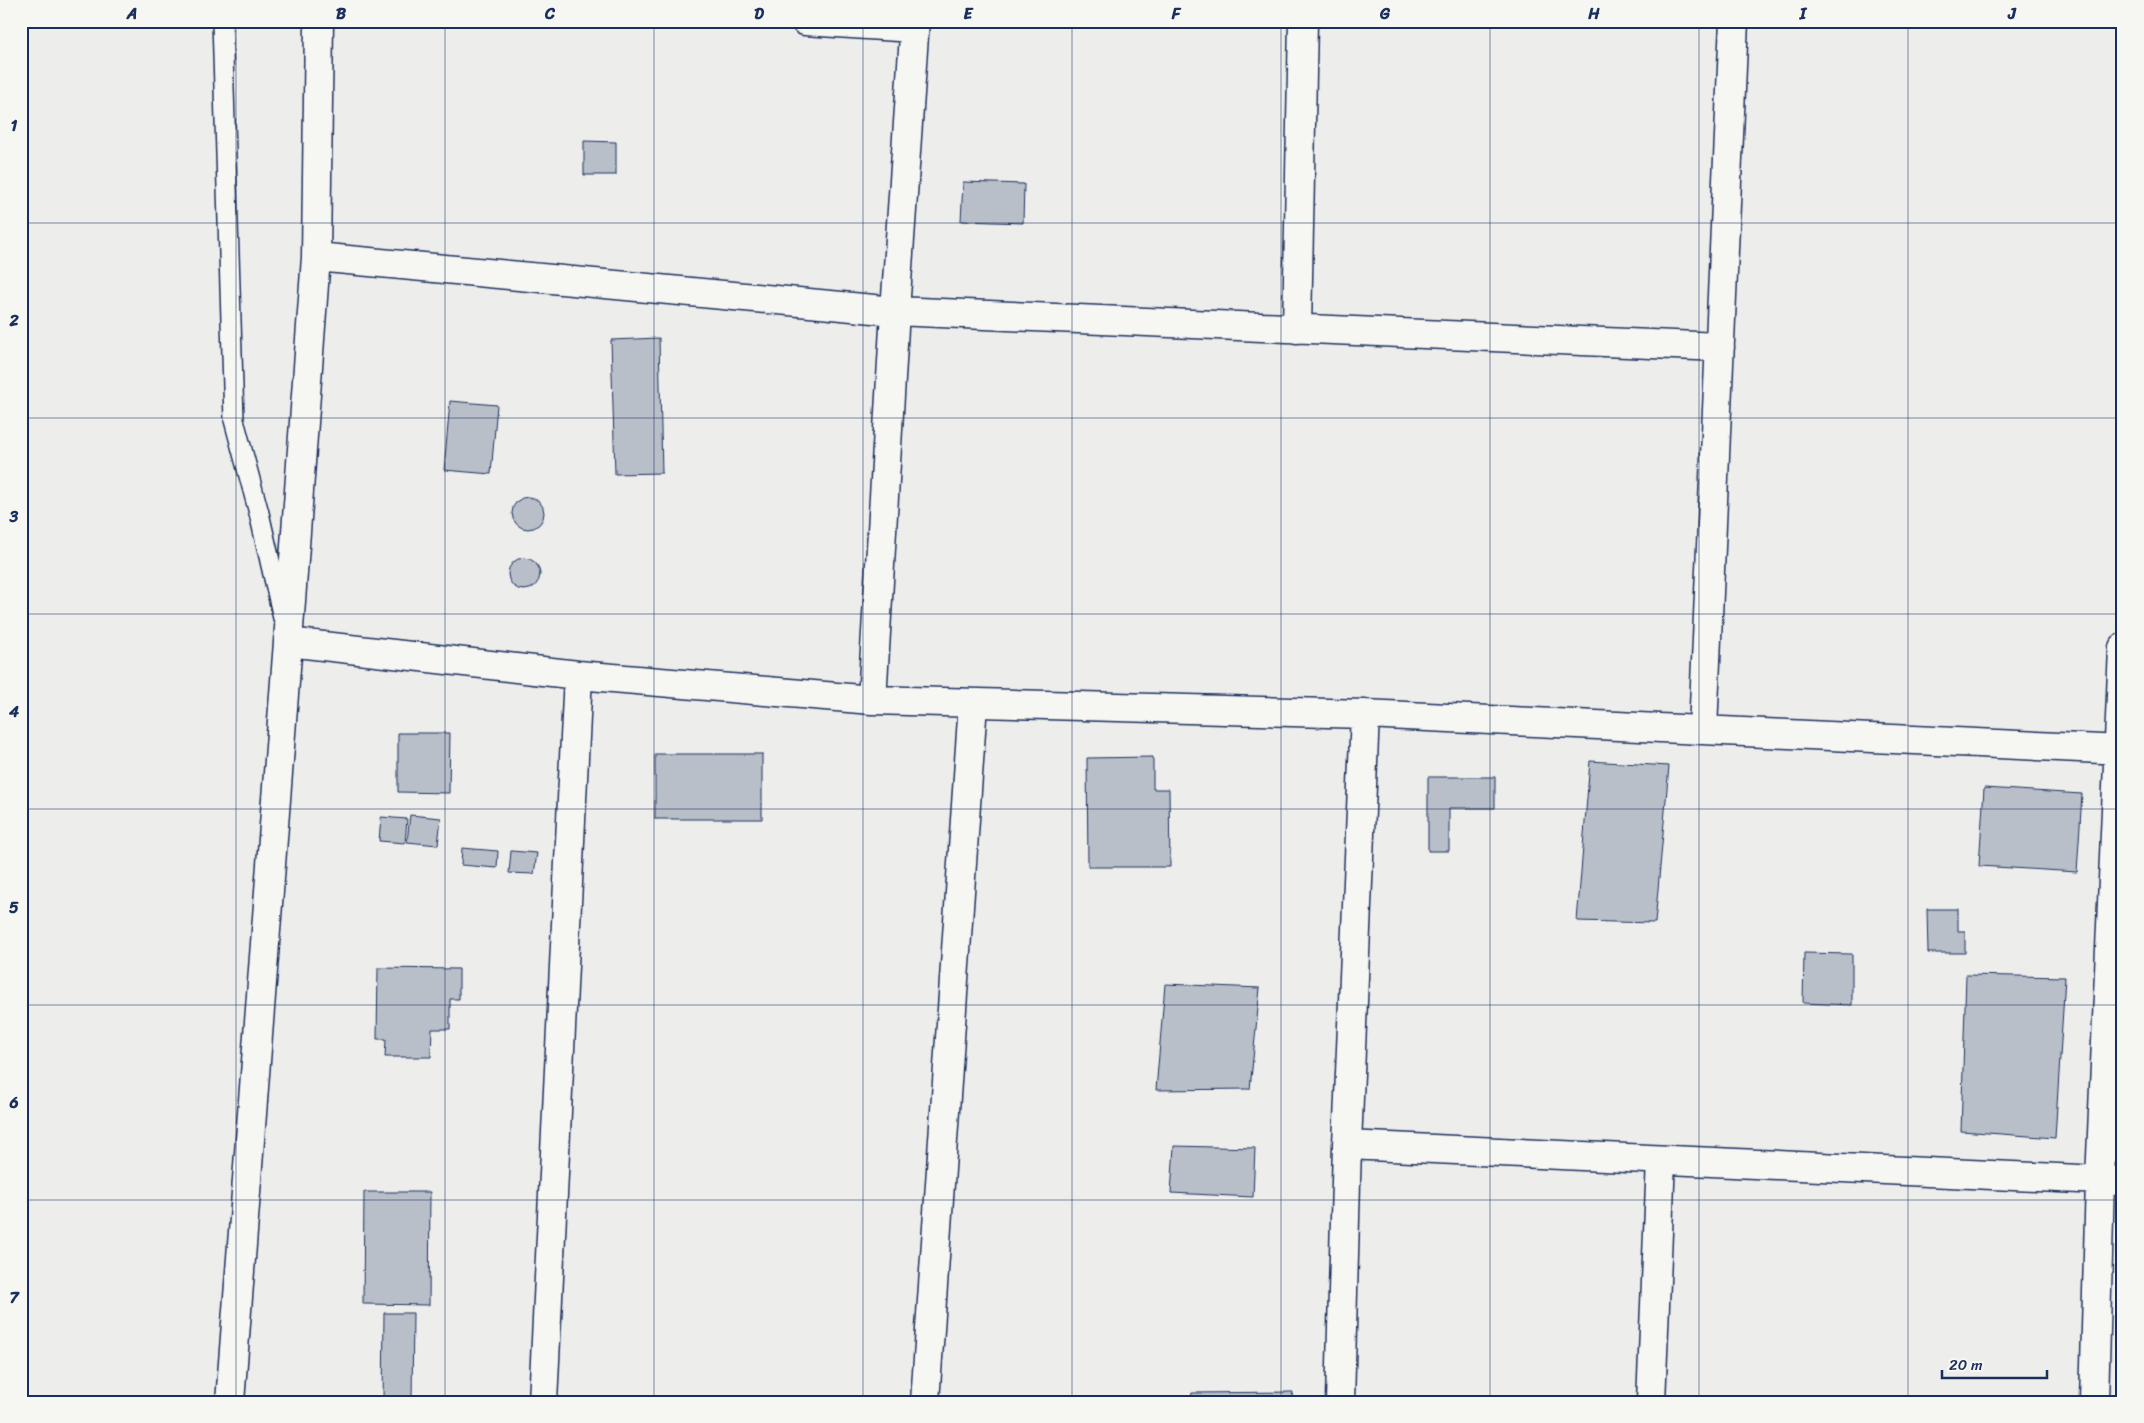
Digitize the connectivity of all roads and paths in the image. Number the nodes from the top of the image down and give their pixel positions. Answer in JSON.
{"nodes":[{"id":1,"x":222,"y":21,"type":"edge"},
{"id":2,"x":319,"y":21,"type":"edge"},
{"id":3,"x":806,"y":21,"type":"edge"},
{"id":4,"x":1303,"y":21,"type":"edge"},
{"id":5,"x":1734,"y":21,"type":"edge"},
{"id":6,"x":914,"y":25,"type":"edge"},
{"id":7,"x":316,"y":257,"type":"junction"},
{"id":8,"x":895,"y":311,"type":"junction"},
{"id":9,"x":1297,"y":328,"type":"junction"},
{"id":10,"x":1720,"y":347,"type":"junction"},
{"id":11,"x":288,"y":642,"type":"junction"},
{"id":12,"x":2123,"y":648,"type":"edge"},
{"id":13,"x":578,"y":675,"type":"junction"},
{"id":14,"x":872,"y":700,"type":"junction"},
{"id":15,"x":973,"y":703,"type":"junction"},
{"id":16,"x":1365,"y":714,"type":"junction"},
{"id":17,"x":1702,"y":730,"type":"junction"},
{"id":18,"x":2121,"y":750,"type":"edge"},
{"id":19,"x":1347,"y":1145,"type":"junction"},
{"id":20,"x":1661,"y":1160,"type":"junction"},
{"id":21,"x":2111,"y":1180,"type":"edge"},
{"id":22,"x":230,"y":1402,"type":"edge"},
{"id":23,"x":543,"y":1402,"type":"edge"},
{"id":24,"x":925,"y":1402,"type":"edge"},
{"id":25,"x":1340,"y":1402,"type":"edge"},
{"id":26,"x":1652,"y":1402,"type":"edge"},
{"id":27,"x":2094,"y":1402,"type":"edge"}],
"edges":[{"from":1,"to":11,"type":"lane"},
{"from":2,"to":7,"type":"street"},
{"from":3,"to":6,"type":"street"},
{"from":4,"to":9,"type":"street"},
{"from":5,"to":10,"type":"street"},
{"from":6,"to":8,"type":"street"},
{"from":7,"to":8,"type":"street"},
{"from":7,"to":11,"type":"street"},
{"from":8,"to":9,"type":"street"},
{"from":8,"to":14,"type":"street"},
{"from":9,"to":10,"type":"street"},
{"from":10,"to":17,"type":"street"},
{"from":11,"to":13,"type":"street"},
{"from":11,"to":22,"type":"street"},
{"from":12,"to":18,"type":"street"},
{"from":13,"to":14,"type":"street"},
{"from":13,"to":23,"type":"street"},
{"from":14,"to":15,"type":"street"},
{"from":15,"to":16,"type":"street"},
{"from":15,"to":24,"type":"street"},
{"from":16,"to":17,"type":"street"},
{"from":16,"to":19,"type":"street"},
{"from":17,"to":18,"type":"street"},
{"from":18,"to":21,"type":"street"},
{"from":19,"to":20,"type":"street"},
{"from":19,"to":25,"type":"street"},
{"from":20,"to":21,"type":"street"},
{"from":20,"to":26,"type":"street"},
{"from":21,"to":27,"type":"street"}]}
